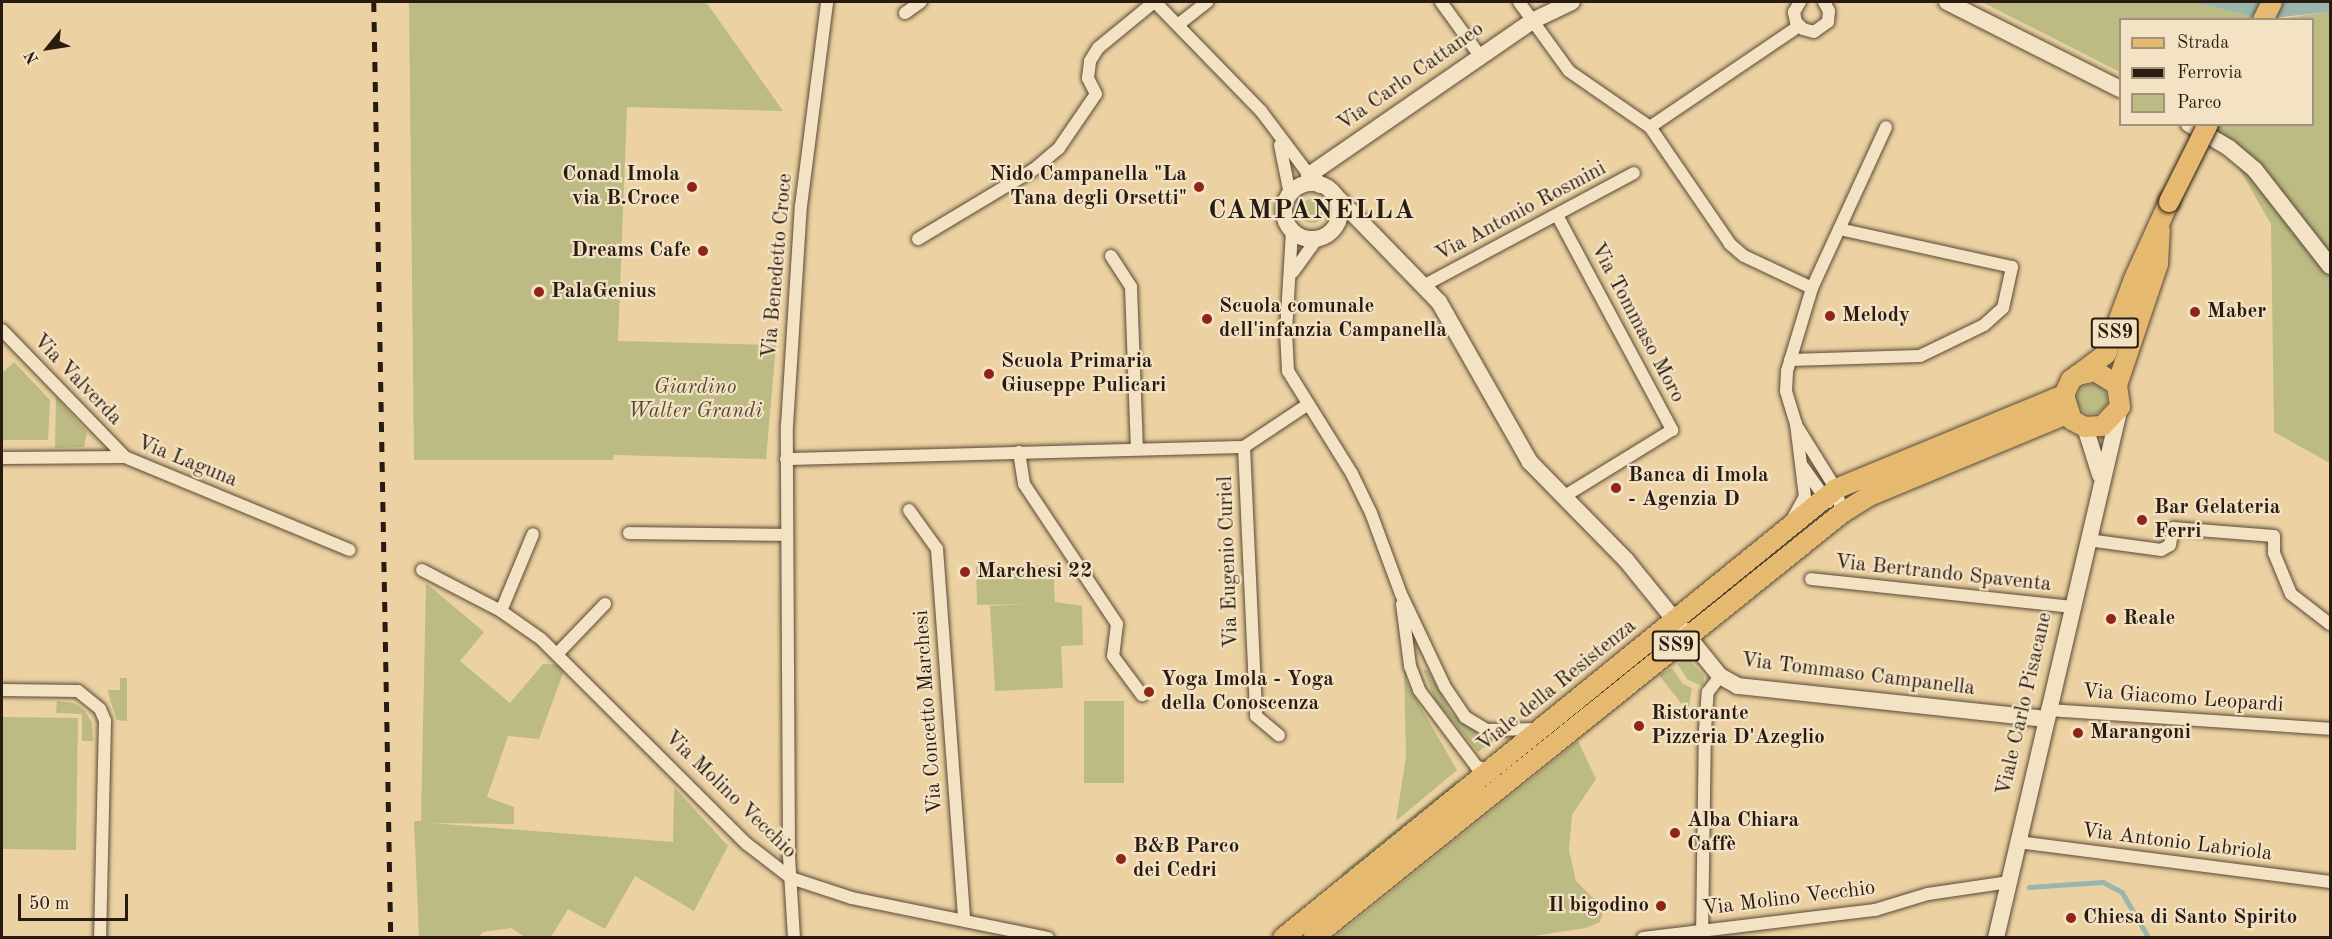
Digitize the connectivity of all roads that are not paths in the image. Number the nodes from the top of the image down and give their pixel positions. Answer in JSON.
{"nodes":[{"id":1,"x":827,"y":2,"type":"edge"},
{"id":2,"x":921,"y":2,"type":"edge"},
{"id":3,"x":1155,"y":2,"type":"edge"},
{"id":4,"x":1207,"y":2,"type":"edge"},
{"id":5,"x":1441,"y":2,"type":"edge"},
{"id":6,"x":1519,"y":2,"type":"edge"},
{"id":7,"x":1572,"y":2,"type":"edge"},
{"id":8,"x":1800,"y":2,"type":"edge"},
{"id":9,"x":1824,"y":2,"type":"edge"},
{"id":10,"x":1947,"y":2,"type":"edge"},
{"id":11,"x":2272,"y":2,"type":"edge"},
{"id":12,"x":905,"y":13,"type":"dead end"},
{"id":13,"x":2264,"y":18,"type":"edge"},
{"id":14,"x":1532,"y":21,"type":"junction"},
{"id":15,"x":1179,"y":24,"type":"junction"},
{"id":16,"x":1798,"y":26,"type":"junction"},
{"id":17,"x":1480,"y":56,"type":"junction"},
{"id":18,"x":2119,"y":88,"type":"edge"},
{"id":19,"x":2192,"y":126,"type":"edge"},
{"id":20,"x":2207,"y":126,"type":"edge"},
{"id":21,"x":1650,"y":127,"type":"junction"},
{"id":22,"x":1886,"y":127,"type":"dead end"},
{"id":23,"x":1278,"y":135,"type":"junction"},
{"id":24,"x":1634,"y":174,"type":"dead end"},
{"id":25,"x":1319,"y":183,"type":"junction"},
{"id":26,"x":1290,"y":194,"type":"junction"},
{"id":27,"x":1558,"y":217,"type":"junction"},
{"id":28,"x":2160,"y":228,"type":"junction"},
{"id":29,"x":1839,"y":229,"type":"junction"},
{"id":30,"x":1292,"y":231,"type":"junction"},
{"id":31,"x":1324,"y":236,"type":"junction"},
{"id":32,"x":918,"y":239,"type":"dead end"},
{"id":33,"x":1380,"y":240,"type":"junction"},
{"id":34,"x":1112,"y":256,"type":"dead end"},
{"id":35,"x":2331,"y":266,"type":"edge"},
{"id":36,"x":1292,"y":273,"type":"junction"},
{"id":37,"x":2134,"y":279,"type":"junction"},
{"id":38,"x":1425,"y":285,"type":"junction"},
{"id":39,"x":1812,"y":288,"type":"junction"},
{"id":40,"x":2139,"y":321,"type":"junction"},
{"id":41,"x":2,"y":330,"type":"edge"},
{"id":42,"x":1790,"y":360,"type":"junction"},
{"id":43,"x":2078,"y":375,"type":"junction"},
{"id":44,"x":2117,"y":385,"type":"junction"},
{"id":45,"x":2066,"y":404,"type":"junction"},
{"id":46,"x":1307,"y":405,"type":"junction"},
{"id":47,"x":2120,"y":407,"type":"junction"},
{"id":48,"x":1796,"y":424,"type":"junction"},
{"id":49,"x":2085,"y":427,"type":"junction"},
{"id":50,"x":1244,"y":447,"type":"junction"},
{"id":51,"x":1137,"y":449,"type":"junction"},
{"id":52,"x":1019,"y":452,"type":"junction"},
{"id":53,"x":125,"y":457,"type":"junction"},
{"id":54,"x":2,"y":458,"type":"edge"},
{"id":55,"x":786,"y":459,"type":"junction"},
{"id":56,"x":1800,"y":461,"type":"junction"},
{"id":57,"x":2102,"y":482,"type":"junction"},
{"id":58,"x":1831,"y":494,"type":"junction"},
{"id":59,"x":1563,"y":497,"type":"junction"},
{"id":60,"x":909,"y":510,"type":"dead end"},
{"id":61,"x":1842,"y":513,"type":"junction"},
{"id":62,"x":629,"y":533,"type":"dead end"},
{"id":63,"x":1783,"y":533,"type":"junction"},
{"id":64,"x":533,"y":534,"type":"dead end"},
{"id":65,"x":787,"y":535,"type":"junction"},
{"id":66,"x":2088,"y":540,"type":"junction"},
{"id":67,"x":350,"y":550,"type":"dead end"},
{"id":68,"x":422,"y":570,"type":"dead end"},
{"id":69,"x":1811,"y":579,"type":"dead end"},
{"id":70,"x":1401,"y":594,"type":"junction"},
{"id":71,"x":605,"y":604,"type":"dead end"},
{"id":72,"x":2072,"y":607,"type":"junction"},
{"id":73,"x":501,"y":611,"type":"junction"},
{"id":74,"x":2331,"y":624,"type":"edge"},
{"id":75,"x":1680,"y":630,"type":"junction"},
{"id":76,"x":558,"y":653,"type":"junction"},
{"id":77,"x":1720,"y":676,"type":"junction"},
{"id":78,"x":2,"y":690,"type":"edge"},
{"id":79,"x":1142,"y":695,"type":"dead end"},
{"id":80,"x":2047,"y":715,"type":"junction"},
{"id":81,"x":2331,"y":718,"type":"edge"},
{"id":82,"x":2316,"y":727,"type":"junction"},
{"id":83,"x":1546,"y":728,"type":"junction"},
{"id":84,"x":2331,"y":729,"type":"edge"},
{"id":85,"x":1279,"y":735,"type":"dead end"},
{"id":86,"x":1483,"y":769,"type":"junction"},
{"id":87,"x":1510,"y":779,"type":"junction"},
{"id":88,"x":2018,"y":842,"type":"junction"},
{"id":89,"x":791,"y":878,"type":"junction"},
{"id":90,"x":2009,"y":882,"type":"junction"},
{"id":91,"x":2331,"y":882,"type":"edge"},
{"id":92,"x":964,"y":920,"type":"junction"},
{"id":93,"x":1702,"y":933,"type":"edge"},
{"id":94,"x":100,"y":938,"type":"edge"},
{"id":95,"x":794,"y":938,"type":"edge"},
{"id":96,"x":1048,"y":938,"type":"edge"},
{"id":97,"x":1283,"y":938,"type":"edge"},
{"id":98,"x":1313,"y":938,"type":"edge"},
{"id":99,"x":1643,"y":938,"type":"edge"},
{"id":100,"x":1996,"y":938,"type":"edge"}],
"edges":[{"from":1,"to":55,"type":"street","name":"Via Benedetto Croce"},
{"from":2,"to":12,"type":"street"},
{"from":3,"to":15,"type":"street","name":"Via Tommaso Campanella"},
{"from":3,"to":32,"type":"street"},
{"from":4,"to":15,"type":"street"},
{"from":5,"to":17,"type":"street"},
{"from":6,"to":14,"type":"street"},
{"from":7,"to":14,"type":"street","name":"Via Carlo Cattaneo"},
{"from":8,"to":16,"type":"street"},
{"from":9,"to":16,"type":"street"},
{"from":10,"to":18,"type":"street"},
{"from":11,"to":13,"type":"main road"},
{"from":14,"to":17,"type":"street","name":"Via Carlo Cattaneo"},
{"from":14,"to":21,"type":"street"},
{"from":15,"to":23,"type":"street","name":"Via Tommaso Campanella"},
{"from":16,"to":21,"type":"street"},
{"from":17,"to":25,"type":"street","name":"Via Carlo Cattaneo"},
{"from":19,"to":35,"type":"street"},
{"from":20,"to":28,"type":"main road","name":"Viale Carlo Pisacane","number":"SS9","bridge":true},
{"from":21,"to":39,"type":"street"},
{"from":22,"to":29,"type":"street"},
{"from":23,"to":25,"type":"street","name":"Via Tommaso Campanella"},
{"from":23,"to":26,"type":"street","name":"Via Tommaso Campanella"},
{"from":24,"to":27,"type":"street","name":"Via Antonio Rosmini"},
{"from":25,"to":26,"type":"street","name":"Via Carlo Cattaneo"},
{"from":25,"to":31,"type":"street"},
{"from":25,"to":33,"type":"street","name":"Via Tommaso Campanella"},
{"from":26,"to":30,"type":"street"},
{"from":27,"to":38,"type":"street","name":"Via Antonio Rosmini"},
{"from":27,"to":59,"type":"street","name":"Via Tommaso Moro"},
{"from":28,"to":37,"type":"main road","name":"Viale Carlo Pisacane","number":"SS9"},
{"from":28,"to":40,"type":"main road","name":"Viale Carlo Pisacane","number":"SS9"},
{"from":29,"to":39,"type":"street"},
{"from":29,"to":42,"type":"street"},
{"from":30,"to":31,"type":"street","name":"Via Tommaso Campanella"},
{"from":30,"to":36,"type":"street"},
{"from":31,"to":33,"type":"street","name":"Via Tommaso Campanella"},
{"from":31,"to":36,"type":"street"},
{"from":33,"to":38,"type":"street","name":"Via Tommaso Campanella"},
{"from":34,"to":51,"type":"street"},
{"from":36,"to":46,"type":"street"},
{"from":37,"to":40,"type":"main road"},
{"from":37,"to":43,"type":"main road","name":"Viale Carlo Pisacane","number":"SS9"},
{"from":38,"to":59,"type":"street","name":"Via Tommaso Campanella"},
{"from":39,"to":42,"type":"street"},
{"from":40,"to":44,"type":"main road","name":"Viale Carlo Pisacane","number":"SS9"},
{"from":41,"to":53,"type":"street","name":"Via Valverda"},
{"from":42,"to":48,"type":"street"},
{"from":43,"to":44,"type":"main road"},
{"from":43,"to":45,"type":"main road","name":"Viale Carlo Pisacane"},
{"from":44,"to":47,"type":"main road","name":"Viale Carlo Pisacane"},
{"from":45,"to":49,"type":"main road"},
{"from":45,"to":58,"type":"main road","name":"Viale della Resistenza","number":"SS9"},
{"from":45,"to":61,"type":"main road","name":"Viale della Resistenza","number":"SS9"},
{"from":46,"to":50,"type":"street","name":"Via Eugenio Curiel"},
{"from":46,"to":70,"type":"street"},
{"from":47,"to":49,"type":"main road"},
{"from":47,"to":57,"type":"street","name":"Viale Carlo Pisacane"},
{"from":48,"to":56,"type":"street"},
{"from":48,"to":58,"type":"street"},
{"from":49,"to":57,"type":"street","name":"Viale Carlo Pisacane"},
{"from":50,"to":51,"type":"street","name":"Via Eugenio Curiel"},
{"from":50,"to":85,"type":"street","name":"Via Eugenio Curiel"},
{"from":51,"to":52,"type":"street","name":"Via Eugenio Curiel"},
{"from":52,"to":55,"type":"street","name":"Via Eugenio Curiel"},
{"from":52,"to":79,"type":"street"},
{"from":53,"to":54,"type":"street","name":"Via Laguna"},
{"from":53,"to":67,"type":"street","name":"Via Laguna"},
{"from":55,"to":65,"type":"street","name":"Via Benedetto Croce"},
{"from":56,"to":58,"type":"street"},
{"from":56,"to":63,"type":"street"},
{"from":57,"to":66,"type":"street","name":"Viale Carlo Pisacane"},
{"from":58,"to":61,"type":"street"},
{"from":58,"to":63,"type":"main road","name":"Viale della Resistenza","number":"SS9"},
{"from":59,"to":75,"type":"street","name":"Via Tommaso Campanella"},
{"from":60,"to":92,"type":"street","name":"Via Concetto Marchesi"},
{"from":61,"to":75,"type":"main road","name":"Viale della Resistenza","number":"SS9"},
{"from":62,"to":65,"type":"street"},
{"from":63,"to":75,"type":"main road","name":"Viale della Resistenza","number":"SS9"},
{"from":64,"to":73,"type":"street"},
{"from":65,"to":89,"type":"street","name":"Via Benedetto Croce"},
{"from":66,"to":72,"type":"street","name":"Viale Carlo Pisacane"},
{"from":66,"to":74,"type":"street"},
{"from":68,"to":73,"type":"street","name":"Via Molino Vecchio"},
{"from":69,"to":72,"type":"street","name":"Via Bertrando Spaventa"},
{"from":70,"to":83,"type":"street"},
{"from":70,"to":86,"type":"street"},
{"from":71,"to":76,"type":"street"},
{"from":72,"to":80,"type":"street","name":"Viale Carlo Pisacane"},
{"from":73,"to":76,"type":"street","name":"Via Molino Vecchio"},
{"from":75,"to":77,"type":"street","name":"Via Tommaso Campanella"},
{"from":75,"to":83,"type":"main road","name":"Viale della Resistenza","number":"SS9"},
{"from":75,"to":87,"type":"main road","name":"Viale della Resistenza","number":"SS9"},
{"from":76,"to":89,"type":"street","name":"Via Molino Vecchio"},
{"from":77,"to":80,"type":"street","name":"Via Tommaso Campanella"},
{"from":77,"to":93,"type":"street"},
{"from":78,"to":94,"type":"street"},
{"from":80,"to":82,"type":"street","name":"Via Giacomo Leopardi"},
{"from":80,"to":88,"type":"street","name":"Viale Carlo Pisacane"},
{"from":81,"to":82,"type":"street"},
{"from":82,"to":84,"type":"street","name":"Via Giacomo Leopardi"},
{"from":83,"to":86,"type":"main road","name":"Viale della Resistenza","number":"SS9"},
{"from":86,"to":87,"type":"street"},
{"from":86,"to":97,"type":"main road","name":"Viale della Resistenza","number":"SS9"},
{"from":87,"to":98,"type":"main road","name":"Viale della Resistenza","number":"SS9"},
{"from":88,"to":90,"type":"street","name":"Viale Carlo Pisacane"},
{"from":88,"to":91,"type":"street","name":"Via Antonio Labriola"},
{"from":89,"to":92,"type":"street","name":"Via Molino Vecchio"},
{"from":89,"to":95,"type":"street","name":"Via Benedetto Croce"},
{"from":90,"to":93,"type":"street","name":"Via Molino Vecchio"},
{"from":90,"to":100,"type":"street","name":"Viale Carlo Pisacane"},
{"from":92,"to":96,"type":"street","name":"Via Molino Vecchio"},
{"from":93,"to":99,"type":"street","name":"Via Molino Vecchio"}]}
